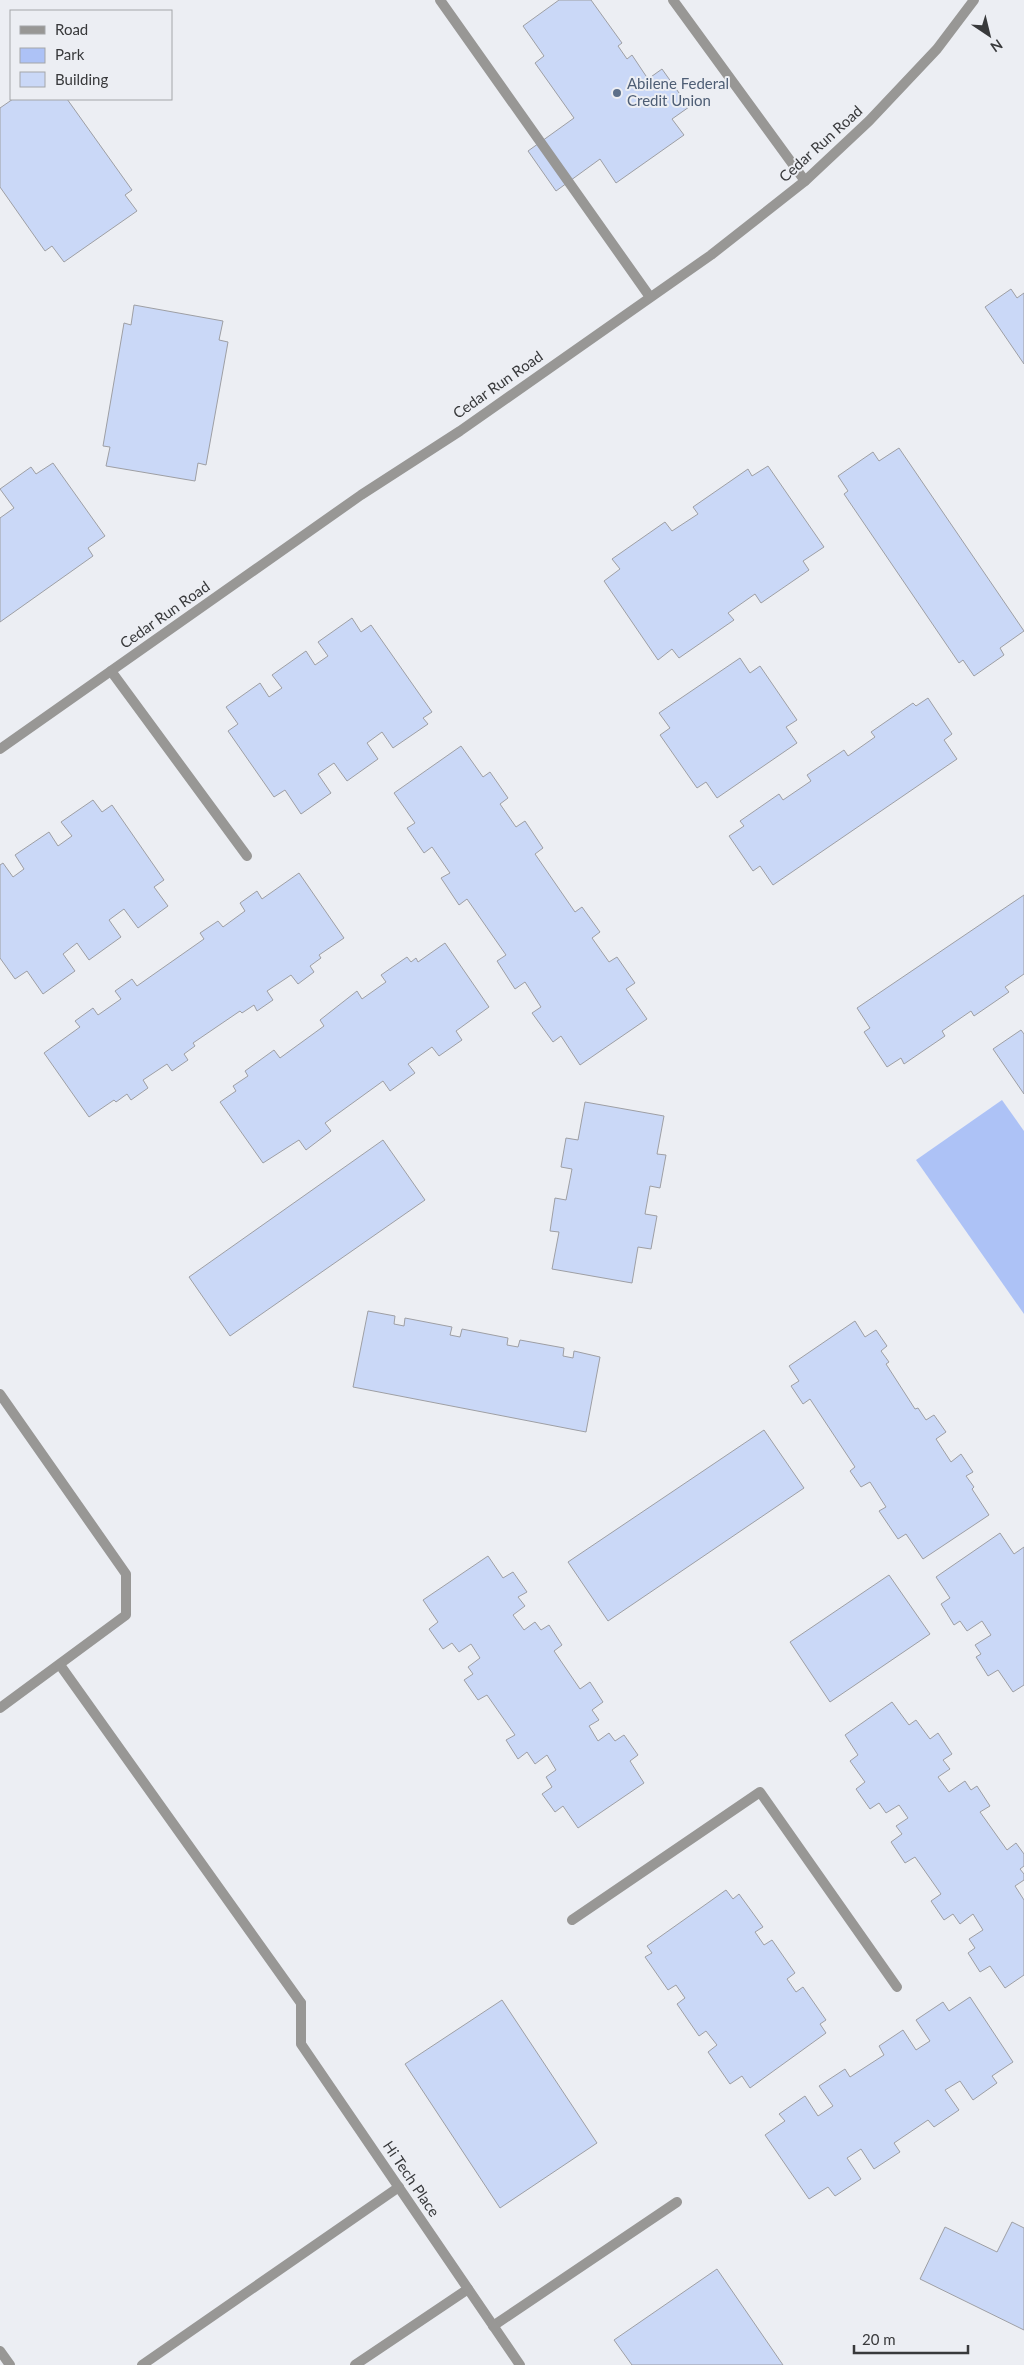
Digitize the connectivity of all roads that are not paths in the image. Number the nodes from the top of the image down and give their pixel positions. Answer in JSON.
{"nodes":[{"id":1,"x":440,"y":0,"type":"edge"},
{"id":2,"x":674,"y":0,"type":"edge"},
{"id":3,"x":974,"y":0,"type":"edge"},
{"id":4,"x":805,"y":181,"type":"junction"},
{"id":5,"x":650,"y":297,"type":"junction"},
{"id":6,"x":112,"y":671,"type":"junction"},
{"id":7,"x":0,"y":749,"type":"edge"},
{"id":8,"x":247,"y":856,"type":"dead end"},
{"id":9,"x":0,"y":1394,"type":"edge"},
{"id":10,"x":60,"y":1665,"type":"junction"},
{"id":11,"x":0,"y":1708,"type":"edge"},
{"id":12,"x":572,"y":1920,"type":"dead end"},
{"id":13,"x":897,"y":1987,"type":"dead end"},
{"id":14,"x":399,"y":2187,"type":"junction"},
{"id":15,"x":677,"y":2202,"type":"dead end"},
{"id":16,"x":468,"y":2289,"type":"junction"},
{"id":17,"x":493,"y":2326,"type":"junction"},
{"id":18,"x":0,"y":2351,"type":"edge"},
{"id":19,"x":10,"y":2365,"type":"edge"},
{"id":20,"x":142,"y":2365,"type":"edge"},
{"id":21,"x":355,"y":2365,"type":"edge"},
{"id":22,"x":520,"y":2365,"type":"edge"}],
"edges":[{"from":1,"to":5,"type":"street"},
{"from":2,"to":4,"type":"street"},
{"from":3,"to":4,"type":"street","name":"Cedar Run Road"},
{"from":4,"to":5,"type":"street","name":"Cedar Run Road"},
{"from":5,"to":6,"type":"street","name":"Cedar Run Road"},
{"from":6,"to":7,"type":"street","name":"Cedar Run Road"},
{"from":6,"to":8,"type":"street"},
{"from":9,"to":10,"type":"street"},
{"from":10,"to":11,"type":"street"},
{"from":10,"to":14,"type":"street","name":"Hi Tech Place"},
{"from":12,"to":13,"type":"street"},
{"from":14,"to":16,"type":"street","name":"Hi Tech Place"},
{"from":14,"to":20,"type":"street"},
{"from":15,"to":17,"type":"street"},
{"from":16,"to":17,"type":"street","name":"Hi Tech Place"},
{"from":16,"to":21,"type":"street"},
{"from":17,"to":22,"type":"street","name":"Hi Tech Place"},
{"from":18,"to":19,"type":"street"}]}
